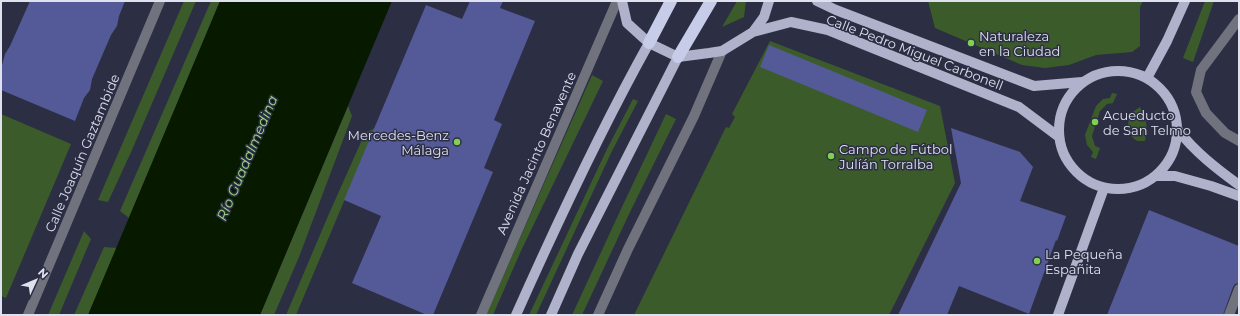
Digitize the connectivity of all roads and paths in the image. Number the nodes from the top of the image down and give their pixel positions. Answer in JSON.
{"nodes":[{"id":1,"x":160,"y":1,"type":"edge"},
{"id":2,"x":617,"y":1,"type":"edge"},
{"id":3,"x":622,"y":1,"type":"edge"},
{"id":4,"x":671,"y":1,"type":"edge"},
{"id":5,"x":711,"y":1,"type":"edge"},
{"id":6,"x":769,"y":1,"type":"edge"},
{"id":7,"x":817,"y":1,"type":"edge"},
{"id":8,"x":1185,"y":1,"type":"edge"},
{"id":9,"x":1239,"y":19,"type":"edge"},
{"id":10,"x":753,"y":32,"type":"junction"},
{"id":11,"x":649,"y":43,"type":"junction"},
{"id":12,"x":722,"y":51,"type":"junction"},
{"id":13,"x":678,"y":57,"type":"junction"},
{"id":14,"x":1147,"y":78,"type":"junction"},
{"id":15,"x":1082,"y":82,"type":"junction"},
{"id":16,"x":1178,"y":130,"type":"junction"},
{"id":17,"x":1059,"y":136,"type":"junction"},
{"id":18,"x":1239,"y":141,"type":"edge"},
{"id":19,"x":1155,"y":176,"type":"junction"},
{"id":20,"x":1239,"y":185,"type":"edge"},
{"id":21,"x":1104,"y":188,"type":"junction"},
{"id":22,"x":1239,"y":196,"type":"edge"},
{"id":23,"x":1239,"y":289,"type":"edge"},
{"id":24,"x":28,"y":315,"type":"edge"},
{"id":25,"x":481,"y":315,"type":"edge"},
{"id":26,"x":516,"y":315,"type":"edge"},
{"id":27,"x":551,"y":315,"type":"edge"},
{"id":28,"x":598,"y":315,"type":"edge"},
{"id":29,"x":1058,"y":315,"type":"edge"},
{"id":30,"x":1229,"y":315,"type":"edge"}],
"edges":[{"from":1,"to":24,"type":"street","name":"Calle Joaquín Gaztambide"},
{"from":2,"to":25,"type":"street","name":"Avenida Jacinto Benavente"},
{"from":3,"to":11,"type":"main road"},
{"from":4,"to":11,"type":"highway"},
{"from":5,"to":13,"type":"highway"},
{"from":6,"to":10,"type":"main road"},
{"from":7,"to":15,"type":"main road","name":"Calle Pedro Miguel Carbonell"},
{"from":8,"to":14,"type":"main road"},
{"from":9,"to":18,"type":"street"},
{"from":10,"to":12,"type":"main road"},
{"from":10,"to":17,"type":"main road","name":"Calle Pedro Miguel Carbonell"},
{"from":11,"to":13,"type":"main road"},
{"from":11,"to":26,"type":"main road"},
{"from":12,"to":13,"type":"main road"},
{"from":12,"to":28,"type":"street"},
{"from":13,"to":27,"type":"main road"},
{"from":14,"to":15,"type":"main road"},
{"from":14,"to":16,"type":"main road"},
{"from":15,"to":17,"type":"main road"},
{"from":16,"to":19,"type":"main road"},
{"from":16,"to":20,"type":"main road"},
{"from":17,"to":21,"type":"main road"},
{"from":19,"to":21,"type":"main road"},
{"from":19,"to":22,"type":"main road"},
{"from":21,"to":29,"type":"main road"},
{"from":23,"to":30,"type":"street"}]}
